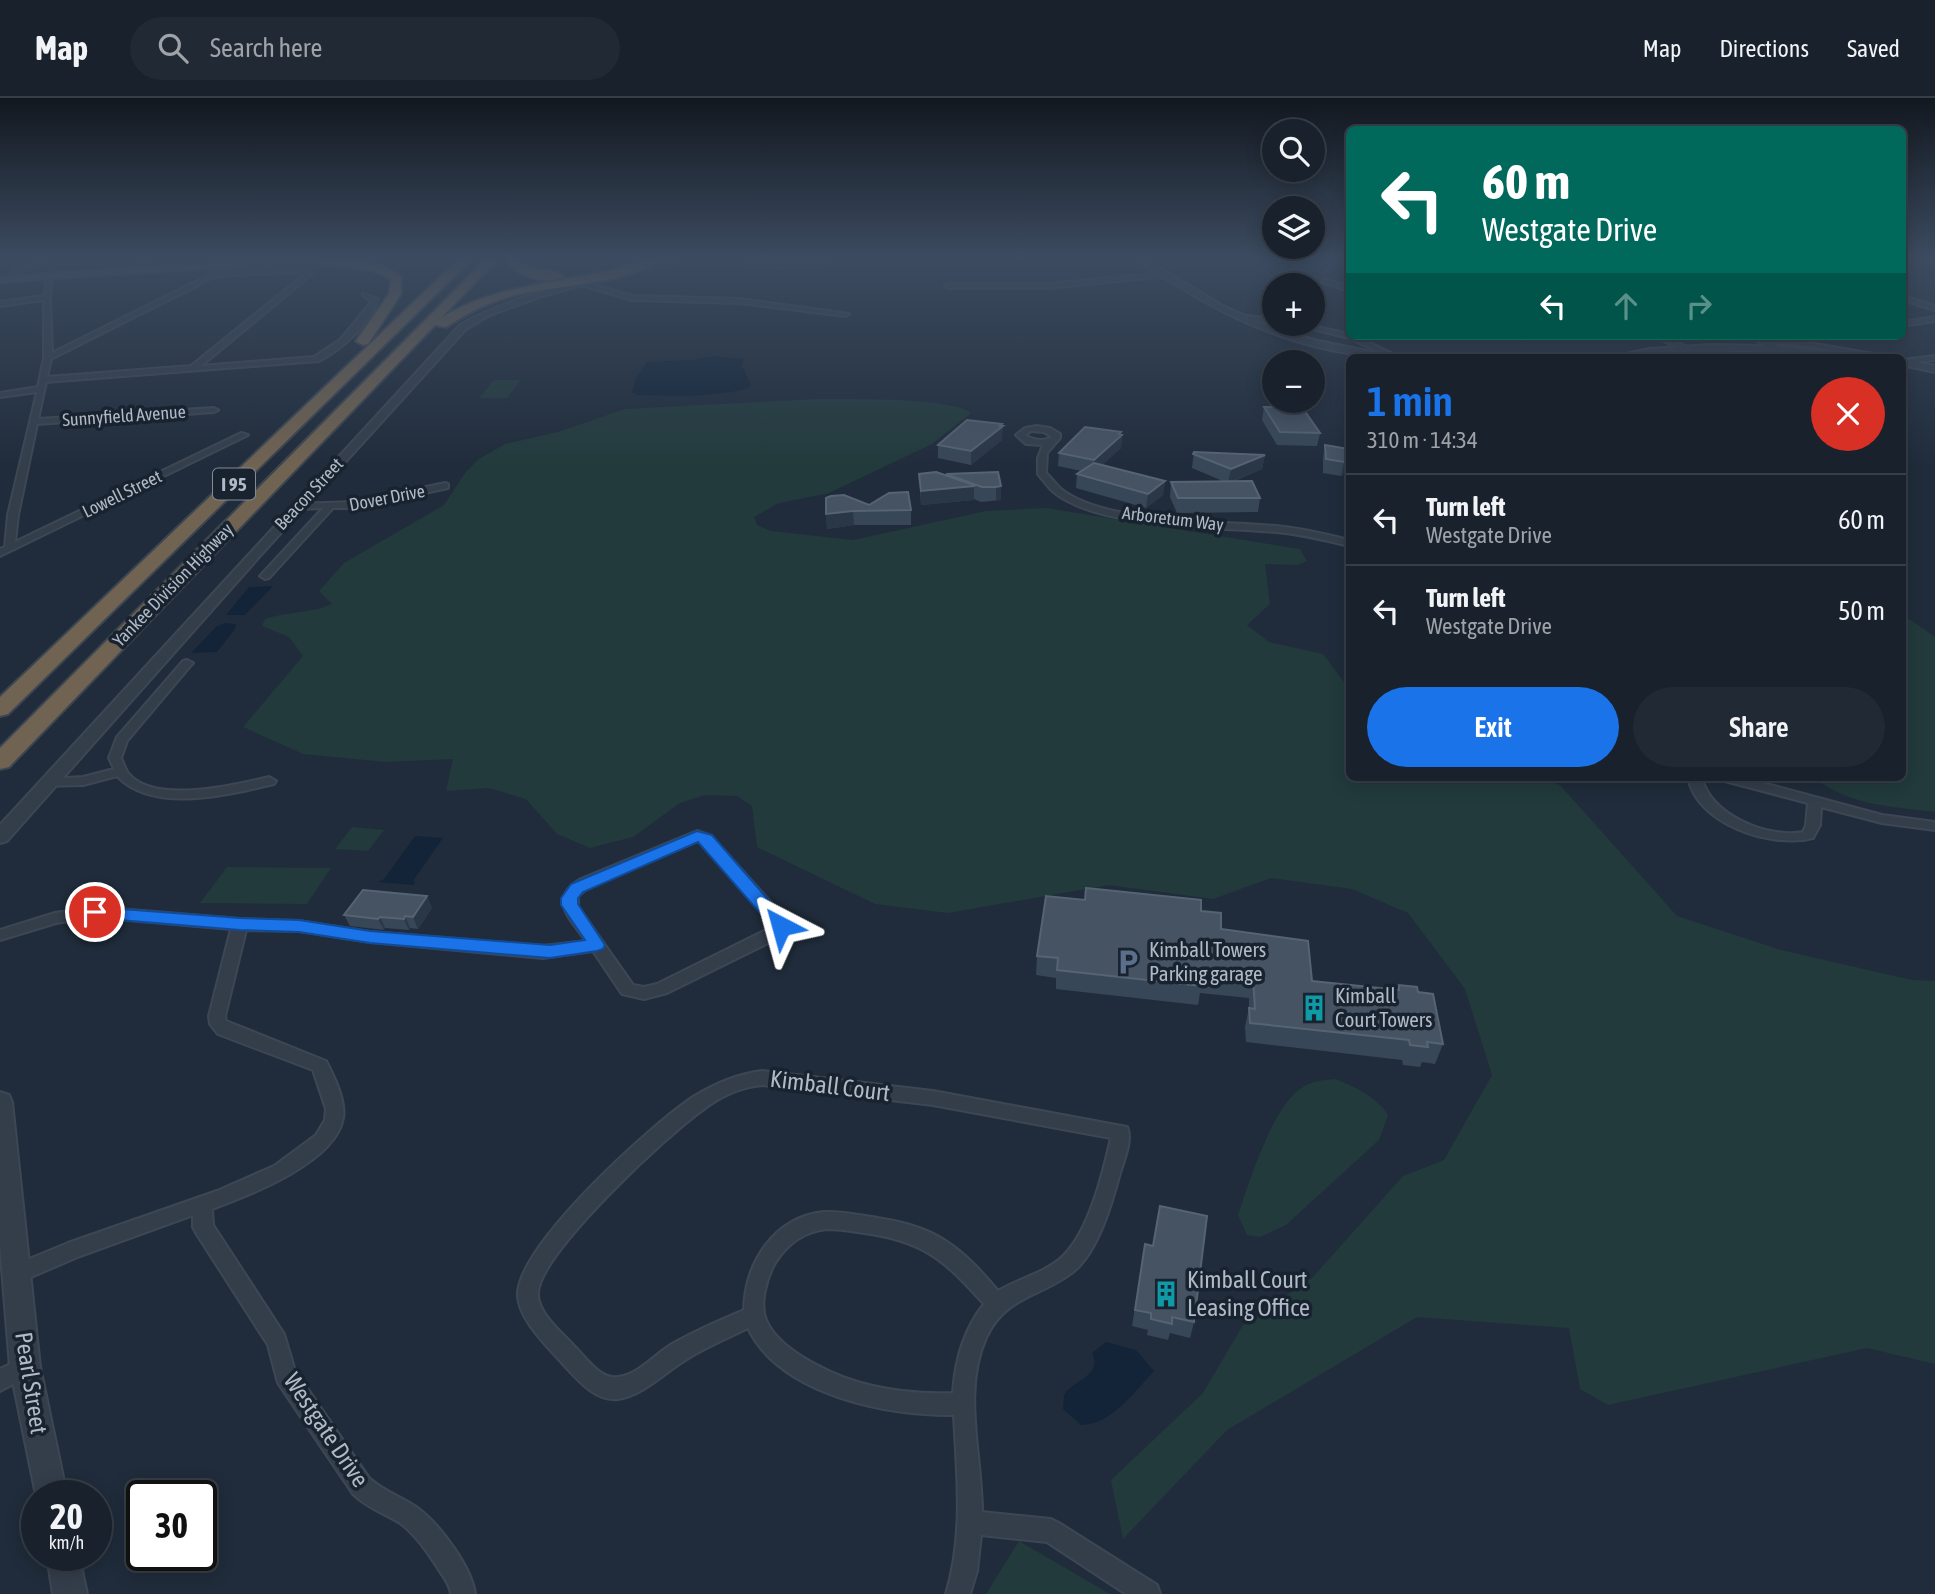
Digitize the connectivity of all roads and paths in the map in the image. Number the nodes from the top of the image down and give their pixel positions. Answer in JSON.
{"nodes":[{"id":1,"x":47,"y":328,"type":"edge"},
{"id":2,"x":108,"y":328,"type":"edge"},
{"id":3,"x":243,"y":328,"type":"edge"},
{"id":4,"x":353,"y":328,"type":"edge"},
{"id":5,"x":374,"y":328,"type":"edge"},
{"id":6,"x":395,"y":328,"type":"edge"},
{"id":7,"x":425,"y":328,"type":"edge"},
{"id":8,"x":437,"y":328,"type":"edge"},
{"id":9,"x":462,"y":328,"type":"edge"},
{"id":10,"x":1269,"y":328,"type":"edge"},
{"id":11,"x":1325,"y":331,"type":"edge"},
{"id":12,"x":1346,"y":335,"type":"edge"},
{"id":13,"x":1358,"y":340,"type":"edge"},
{"id":14,"x":1666,"y":340,"type":"edge"},
{"id":15,"x":1760,"y":340,"type":"edge"},
{"id":16,"x":1793,"y":340,"type":"edge"},
{"id":17,"x":1787,"y":341,"type":"junction"},
{"id":18,"x":1773,"y":346,"type":"junction"},
{"id":19,"x":1687,"y":349,"type":"junction"},
{"id":20,"x":1653,"y":352,"type":"junction"},
{"id":21,"x":1379,"y":354,"type":"edge"},
{"id":22,"x":1388,"y":354,"type":"edge"},
{"id":23,"x":1639,"y":354,"type":"edge"},
{"id":24,"x":1658,"y":354,"type":"edge"},
{"id":25,"x":1841,"y":354,"type":"edge"},
{"id":26,"x":1867,"y":354,"type":"edge"},
{"id":27,"x":48,"y":358,"type":"junction"},
{"id":28,"x":1935,"y":358,"type":"edge"},
{"id":29,"x":1906,"y":363,"type":"edge"},
{"id":30,"x":1906,"y":363,"type":"edge"},
{"id":31,"x":192,"y":369,"type":"junction"},
{"id":32,"x":1935,"y":369,"type":"edge"},
{"id":33,"x":378,"y":376,"type":"junction"},
{"id":34,"x":42,"y":384,"type":"junction"},
{"id":35,"x":0,"y":395,"type":"edge"},
{"id":36,"x":214,"y":410,"type":"dead end"},
{"id":37,"x":34,"y":422,"type":"junction"},
{"id":38,"x":244,"y":435,"type":"dead end"},
{"id":39,"x":1049,"y":442,"type":"dead end"},
{"id":40,"x":259,"y":459,"type":"junction"},
{"id":41,"x":445,"y":486,"type":"dead end"},
{"id":42,"x":298,"y":506,"type":"junction"},
{"id":43,"x":329,"y":507,"type":"junction"},
{"id":44,"x":13,"y":515,"type":"junction"},
{"id":45,"x":0,"y":517,"type":"edge"},
{"id":46,"x":1346,"y":542,"type":"edge"},
{"id":47,"x":5,"y":550,"type":"edge"},
{"id":48,"x":265,"y":576,"type":"dead end"},
{"id":49,"x":187,"y":663,"type":"dead end"},
{"id":50,"x":0,"y":709,"type":"edge"},
{"id":51,"x":0,"y":762,"type":"edge"},
{"id":52,"x":118,"y":772,"type":"junction"},
{"id":53,"x":269,"y":781,"type":"dead end"},
{"id":54,"x":1696,"y":781,"type":"edge"},
{"id":55,"x":1741,"y":781,"type":"edge"},
{"id":56,"x":47,"y":783,"type":"junction"},
{"id":57,"x":1815,"y":800,"type":"junction"},
{"id":58,"x":1935,"y":826,"type":"edge"},
{"id":59,"x":0,"y":837,"type":"edge"},
{"id":60,"x":240,"y":924,"type":"junction"},
{"id":61,"x":0,"y":935,"type":"edge"},
{"id":62,"x":597,"y":945,"type":"junction"},
{"id":63,"x":0,"y":1102,"type":"edge"},
{"id":64,"x":203,"y":1204,"type":"junction"},
{"id":65,"x":17,"y":1274,"type":"junction"},
{"id":66,"x":997,"y":1304,"type":"junction"},
{"id":67,"x":754,"y":1315,"type":"junction"},
{"id":68,"x":25,"y":1367,"type":"junction"},
{"id":69,"x":0,"y":1380,"type":"edge"},
{"id":70,"x":964,"y":1404,"type":"junction"},
{"id":71,"x":48,"y":1480,"type":"edge"},
{"id":72,"x":972,"y":1522,"type":"junction"},
{"id":73,"x":66,"y":1571,"type":"edge"},
{"id":74,"x":70,"y":1594,"type":"edge"},
{"id":75,"x":463,"y":1594,"type":"edge"},
{"id":76,"x":958,"y":1594,"type":"edge"},
{"id":77,"x":1148,"y":1594,"type":"edge"}],
"edges":[{"from":1,"to":27,"type":"street"},
{"from":2,"to":27,"type":"street"},
{"from":3,"to":31,"type":"street"},
{"from":4,"to":31,"type":"street"},
{"from":5,"to":40,"type":"highway"},
{"from":6,"to":40,"type":"highway","name":"Yankee Division Highway","number":"I 95"},
{"from":7,"to":33,"type":"highway","name":"Yankee Division Highway","number":"I 95"},
{"from":8,"to":33,"type":"highway"},
{"from":9,"to":42,"type":"street","name":"Beacon Street"},
{"from":10,"to":21,"type":"street"},
{"from":11,"to":12,"type":"street"},
{"from":13,"to":22,"type":"street"},
{"from":14,"to":19,"type":"street"},
{"from":15,"to":18,"type":"street"},
{"from":16,"to":17,"type":"street"},
{"from":17,"to":18,"type":"street"},
{"from":17,"to":26,"type":"street"},
{"from":18,"to":19,"type":"street"},
{"from":18,"to":25,"type":"street"},
{"from":19,"to":20,"type":"street"},
{"from":20,"to":23,"type":"street"},
{"from":20,"to":24,"type":"street"},
{"from":27,"to":34,"type":"street"},
{"from":28,"to":29,"type":"street"},
{"from":30,"to":32,"type":"street"},
{"from":31,"to":34,"type":"street"},
{"from":33,"to":51,"type":"highway","name":"Yankee Division Highway","number":"I 95"},
{"from":34,"to":35,"type":"street"},
{"from":34,"to":37,"type":"street"},
{"from":36,"to":37,"type":"street","name":"Sunnyfield Avenue"},
{"from":37,"to":44,"type":"street"},
{"from":38,"to":47,"type":"street","name":"Lowell Street"},
{"from":39,"to":46,"type":"street","name":"Arboretum Way"},
{"from":40,"to":50,"type":"highway","name":"Yankee Division Highway","number":"I 95"},
{"from":41,"to":43,"type":"street","name":"Dover Drive"},
{"from":42,"to":43,"type":"street","name":"Dover Drive"},
{"from":42,"to":56,"type":"street","name":"Beacon Street"},
{"from":43,"to":48,"type":"street","name":"Dover Drive"},
{"from":44,"to":45,"type":"street"},
{"from":44,"to":47,"type":"street"},
{"from":49,"to":52,"type":"street"},
{"from":52,"to":53,"type":"street"},
{"from":52,"to":56,"type":"street"},
{"from":54,"to":57,"type":"street"},
{"from":55,"to":57,"type":"street"},
{"from":56,"to":59,"type":"street","name":"Beacon Street"},
{"from":57,"to":58,"type":"street"},
{"from":60,"to":61,"type":"street"},
{"from":60,"to":62,"type":"street"},
{"from":60,"to":64,"type":"street"},
{"from":62,"to":62,"type":"street"},
{"from":63,"to":65,"type":"street","name":"Pearl Street"},
{"from":64,"to":65,"type":"street"},
{"from":64,"to":75,"type":"street","name":"Westgate Drive"},
{"from":65,"to":68,"type":"street","name":"Pearl Street"},
{"from":66,"to":67,"type":"street"},
{"from":66,"to":67,"type":"street","name":"Kimball Court"},
{"from":66,"to":70,"type":"street","name":"Kimball Court"},
{"from":67,"to":70,"type":"street"},
{"from":68,"to":69,"type":"street"},
{"from":68,"to":71,"type":"street","name":"Pearl Street"},
{"from":70,"to":72,"type":"street","name":"Kimball Court"},
{"from":72,"to":76,"type":"street","name":"Kimball Court"},
{"from":72,"to":77,"type":"street"},
{"from":73,"to":74,"type":"street"}]}
